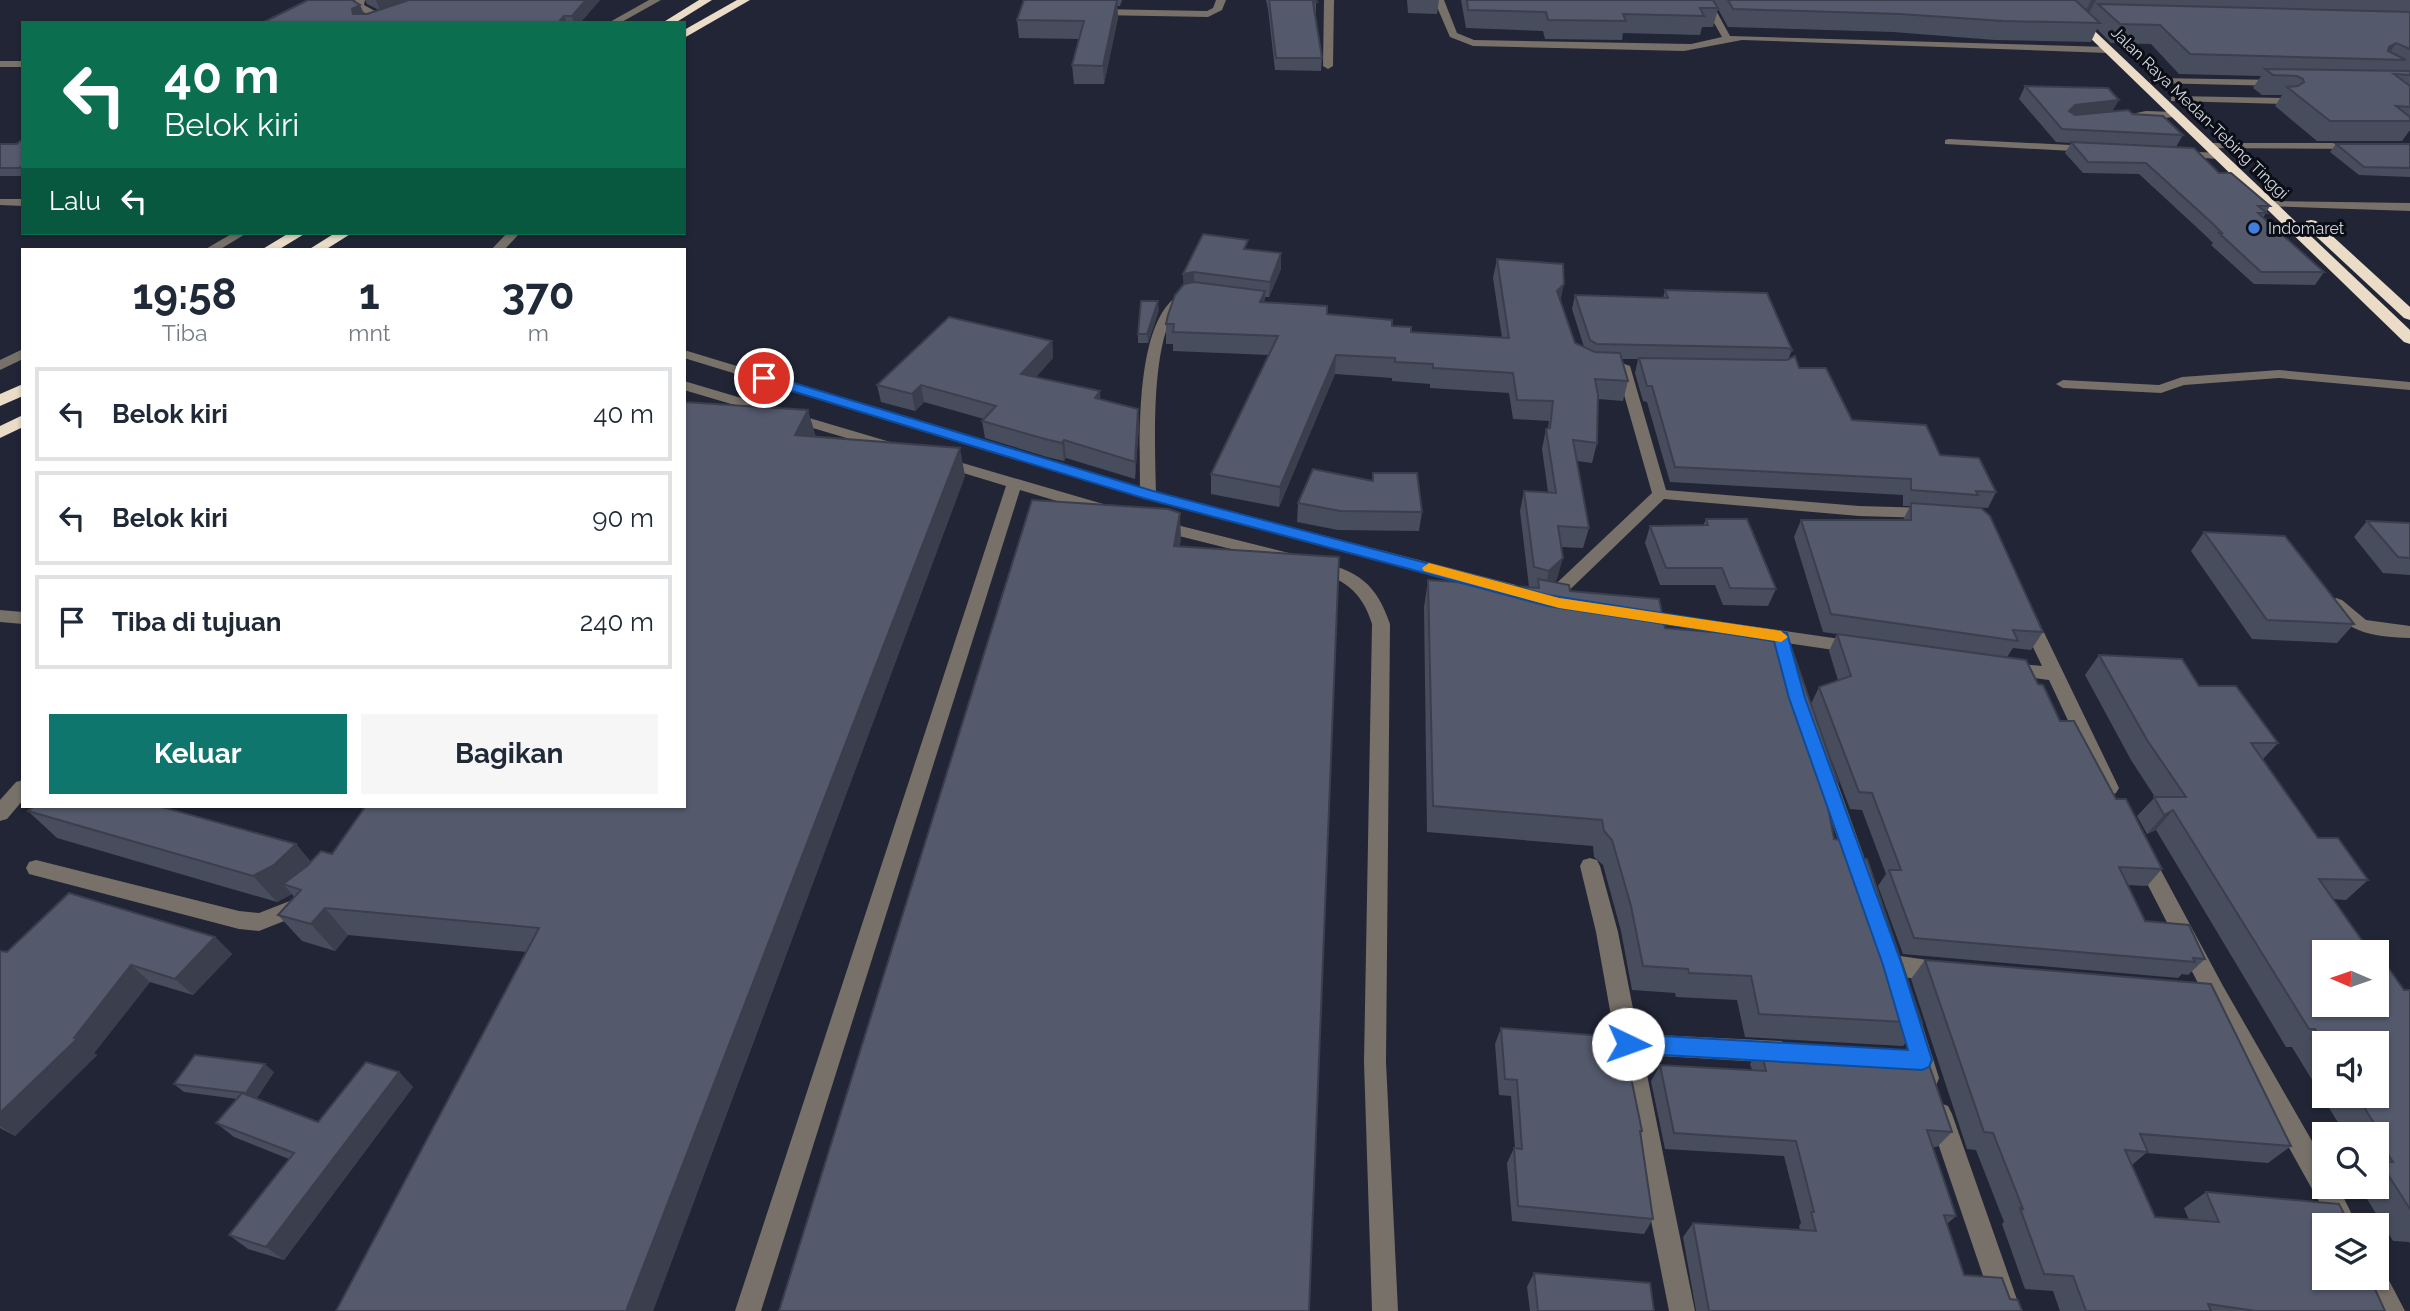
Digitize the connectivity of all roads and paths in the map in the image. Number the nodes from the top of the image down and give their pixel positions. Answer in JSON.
{"nodes":[{"id":1,"x":360,"y":0,"type":"edge"},
{"id":2,"x":656,"y":0,"type":"edge"},
{"id":3,"x":707,"y":0,"type":"edge"},
{"id":4,"x":745,"y":0,"type":"edge"},
{"id":5,"x":1221,"y":0,"type":"edge"},
{"id":6,"x":1329,"y":0,"type":"edge"},
{"id":7,"x":1439,"y":0,"type":"edge"},
{"id":8,"x":1697,"y":0,"type":"edge"},
{"id":9,"x":2056,"y":0,"type":"edge"},
{"id":10,"x":2070,"y":6,"type":"edge"},
{"id":11,"x":1085,"y":11,"type":"edge"},
{"id":12,"x":2048,"y":12,"type":"edge"},
{"id":13,"x":390,"y":13,"type":"edge"},
{"id":14,"x":379,"y":16,"type":"junction"},
{"id":15,"x":367,"y":21,"type":"edge"},
{"id":16,"x":616,"y":21,"type":"edge"},
{"id":17,"x":670,"y":21,"type":"edge"},
{"id":18,"x":686,"y":34,"type":"edge"},
{"id":19,"x":1727,"y":38,"type":"junction"},
{"id":20,"x":2108,"y":50,"type":"junction"},
{"id":21,"x":0,"y":64,"type":"edge"},
{"id":22,"x":21,"y":64,"type":"edge"},
{"id":23,"x":1328,"y":66,"type":"dead end"},
{"id":24,"x":2155,"y":81,"type":"junction"},
{"id":25,"x":2293,"y":83,"type":"edge"},
{"id":26,"x":2175,"y":99,"type":"junction"},
{"id":27,"x":2285,"y":101,"type":"dead end"},
{"id":28,"x":2176,"y":115,"type":"junction"},
{"id":29,"x":2112,"y":119,"type":"edge"},
{"id":30,"x":1949,"y":142,"type":"dead end"},
{"id":31,"x":2368,"y":146,"type":"edge"},
{"id":32,"x":2102,"y":150,"type":"edge"},
{"id":33,"x":2222,"y":151,"type":"junction"},
{"id":34,"x":2168,"y":153,"type":"edge"},
{"id":35,"x":0,"y":202,"type":"edge"},
{"id":36,"x":21,"y":203,"type":"edge"},
{"id":37,"x":2269,"y":204,"type":"junction"},
{"id":38,"x":2289,"y":204,"type":"junction"},
{"id":39,"x":2410,"y":206,"type":"edge"},
{"id":40,"x":237,"y":235,"type":"edge"},
{"id":41,"x":295,"y":235,"type":"edge"},
{"id":42,"x":341,"y":235,"type":"edge"},
{"id":43,"x":512,"y":235,"type":"edge"},
{"id":44,"x":214,"y":248,"type":"edge"},
{"id":45,"x":272,"y":248,"type":"edge"},
{"id":46,"x":319,"y":248,"type":"edge"},
{"id":47,"x":499,"y":248,"type":"edge"},
{"id":48,"x":1206,"y":295,"type":"edge"},
{"id":49,"x":2410,"y":316,"type":"edge"},
{"id":50,"x":2410,"y":339,"type":"edge"},
{"id":51,"x":21,"y":355,"type":"edge"},
{"id":52,"x":686,"y":355,"type":"edge"},
{"id":53,"x":0,"y":366,"type":"edge"},
{"id":54,"x":1601,"y":366,"type":"edge"},
{"id":55,"x":2063,"y":384,"type":"dead end"},
{"id":56,"x":686,"y":386,"type":"edge"},
{"id":57,"x":2410,"y":386,"type":"edge"},
{"id":58,"x":21,"y":390,"type":"edge"},
{"id":59,"x":0,"y":401,"type":"edge"},
{"id":60,"x":761,"y":408,"type":"junction"},
{"id":61,"x":723,"y":412,"type":"edge"},
{"id":62,"x":21,"y":421,"type":"edge"},
{"id":63,"x":0,"y":433,"type":"edge"},
{"id":64,"x":1014,"y":484,"type":"junction"},
{"id":65,"x":1660,"y":494,"type":"junction"},
{"id":66,"x":1148,"y":495,"type":"junction"},
{"id":67,"x":1116,"y":513,"type":"edge"},
{"id":68,"x":1939,"y":514,"type":"edge"},
{"id":69,"x":1141,"y":520,"type":"edge"},
{"id":70,"x":2327,"y":592,"type":"edge"},
{"id":71,"x":1548,"y":601,"type":"junction"},
{"id":72,"x":1572,"y":605,"type":"edge"},
{"id":73,"x":2024,"y":606,"type":"edge"},
{"id":74,"x":1622,"y":613,"type":"edge"},
{"id":75,"x":0,"y":616,"type":"edge"},
{"id":76,"x":21,"y":618,"type":"edge"},
{"id":77,"x":2410,"y":632,"type":"edge"},
{"id":78,"x":1782,"y":637,"type":"junction"},
{"id":79,"x":1874,"y":650,"type":"edge"},
{"id":80,"x":1786,"y":661,"type":"edge"},
{"id":81,"x":1991,"y":666,"type":"edge"},
{"id":82,"x":2055,"y":674,"type":"junction"},
{"id":83,"x":1815,"y":749,"type":"edge"},
{"id":84,"x":21,"y":789,"type":"edge"},
{"id":85,"x":2116,"y":803,"type":"edge"},
{"id":86,"x":0,"y":813,"type":"edge"},
{"id":87,"x":2134,"y":838,"type":"edge"},
{"id":88,"x":1590,"y":866,"type":"dead end"},
{"id":89,"x":36,"y":868,"type":"dead end"},
{"id":90,"x":317,"y":892,"type":"edge"},
{"id":91,"x":1870,"y":902,"type":"edge"},
{"id":92,"x":1884,"y":940,"type":"edge"},
{"id":93,"x":1893,"y":965,"type":"junction"},
{"id":94,"x":1957,"y":971,"type":"edge"},
{"id":95,"x":2189,"y":990,"type":"edge"},
{"id":96,"x":2215,"y":993,"type":"junction"},
{"id":97,"x":1628,"y":1044,"type":"junction"},
{"id":98,"x":1802,"y":1054,"type":"edge"},
{"id":99,"x":1895,"y":1059,"type":"edge"},
{"id":100,"x":1922,"y":1060,"type":"junction"},
{"id":101,"x":2312,"y":1165,"type":"edge"},
{"id":102,"x":2381,"y":1290,"type":"edge"},
{"id":103,"x":748,"y":1311,"type":"edge"},
{"id":104,"x":1385,"y":1311,"type":"edge"},
{"id":105,"x":1682,"y":1311,"type":"edge"},
{"id":106,"x":2008,"y":1311,"type":"edge"},
{"id":107,"x":2392,"y":1311,"type":"edge"}],
"edges":[{"from":1,"to":14,"type":"street"},
{"from":2,"to":16,"type":"street"},
{"from":3,"to":17,"type":"highway"},
{"from":4,"to":18,"type":"highway"},
{"from":5,"to":11,"type":"street"},
{"from":6,"to":23,"type":"street"},
{"from":7,"to":19,"type":"street"},
{"from":8,"to":19,"type":"street"},
{"from":9,"to":10,"type":"highway","name":"Jalan Raya Medan-Tebing Tinggi"},
{"from":10,"to":12,"type":"street"},
{"from":10,"to":20,"type":"highway","name":"Jalan Raya Medan-Tebing Tinggi"},
{"from":10,"to":24,"type":"highway","name":"Jalan Raya Medan-Tebing Tinggi"},
{"from":13,"to":14,"type":"street"},
{"from":14,"to":15,"type":"street"},
{"from":19,"to":20,"type":"street"},
{"from":20,"to":28,"type":"highway","name":"Jalan Raya Medan-Tebing Tinggi"},
{"from":21,"to":22,"type":"street"},
{"from":24,"to":25,"type":"street"},
{"from":24,"to":26,"type":"highway","name":"Jalan Raya Medan-Tebing Tinggi"},
{"from":26,"to":27,"type":"street"},
{"from":26,"to":33,"type":"highway","name":"Jalan Raya Medan-Tebing Tinggi"},
{"from":28,"to":29,"type":"street"},
{"from":28,"to":33,"type":"highway","name":"Jalan Raya Medan-Tebing Tinggi"},
{"from":30,"to":32,"type":"street"},
{"from":31,"to":33,"type":"street"},
{"from":33,"to":34,"type":"street"},
{"from":33,"to":37,"type":"highway","name":"Jalan Raya Medan-Tebing Tinggi"},
{"from":33,"to":38,"type":"highway","name":"Jalan Raya Medan-Tebing Tinggi"},
{"from":35,"to":36,"type":"street"},
{"from":37,"to":38,"type":"street"},
{"from":37,"to":50,"type":"highway","name":"Jalan Raya Medan-Tebing Tinggi"},
{"from":38,"to":39,"type":"street"},
{"from":38,"to":49,"type":"highway","name":"Jalan Raya Medan-Tebing Tinggi"},
{"from":40,"to":44,"type":"street"},
{"from":41,"to":45,"type":"highway"},
{"from":42,"to":46,"type":"highway"},
{"from":43,"to":47,"type":"street"},
{"from":48,"to":66,"type":"street"},
{"from":51,"to":53,"type":"street"},
{"from":52,"to":66,"type":"street"},
{"from":54,"to":65,"type":"street"},
{"from":55,"to":57,"type":"street"},
{"from":56,"to":60,"type":"street"},
{"from":58,"to":59,"type":"highway"},
{"from":60,"to":61,"type":"street"},
{"from":60,"to":64,"type":"street"},
{"from":62,"to":63,"type":"highway"},
{"from":64,"to":67,"type":"street"},
{"from":64,"to":103,"type":"street"},
{"from":65,"to":68,"type":"street"},
{"from":65,"to":71,"type":"street"},
{"from":66,"to":71,"type":"street"},
{"from":69,"to":104,"type":"street"},
{"from":70,"to":77,"type":"street"},
{"from":71,"to":72,"type":"street"},
{"from":73,"to":82,"type":"street"},
{"from":74,"to":78,"type":"street"},
{"from":75,"to":76,"type":"street"},
{"from":78,"to":79,"type":"street"},
{"from":78,"to":80,"type":"street"},
{"from":81,"to":82,"type":"street"},
{"from":82,"to":85,"type":"street"},
{"from":83,"to":91,"type":"street"},
{"from":84,"to":86,"type":"street"},
{"from":87,"to":96,"type":"street"},
{"from":88,"to":97,"type":"street"},
{"from":89,"to":90,"type":"street"},
{"from":92,"to":93,"type":"street"},
{"from":93,"to":94,"type":"street"},
{"from":93,"to":100,"type":"street"},
{"from":95,"to":96,"type":"street"},
{"from":96,"to":101,"type":"street"},
{"from":97,"to":98,"type":"street"},
{"from":97,"to":105,"type":"street"},
{"from":99,"to":100,"type":"street"},
{"from":100,"to":106,"type":"street"},
{"from":102,"to":107,"type":"street"}]}
